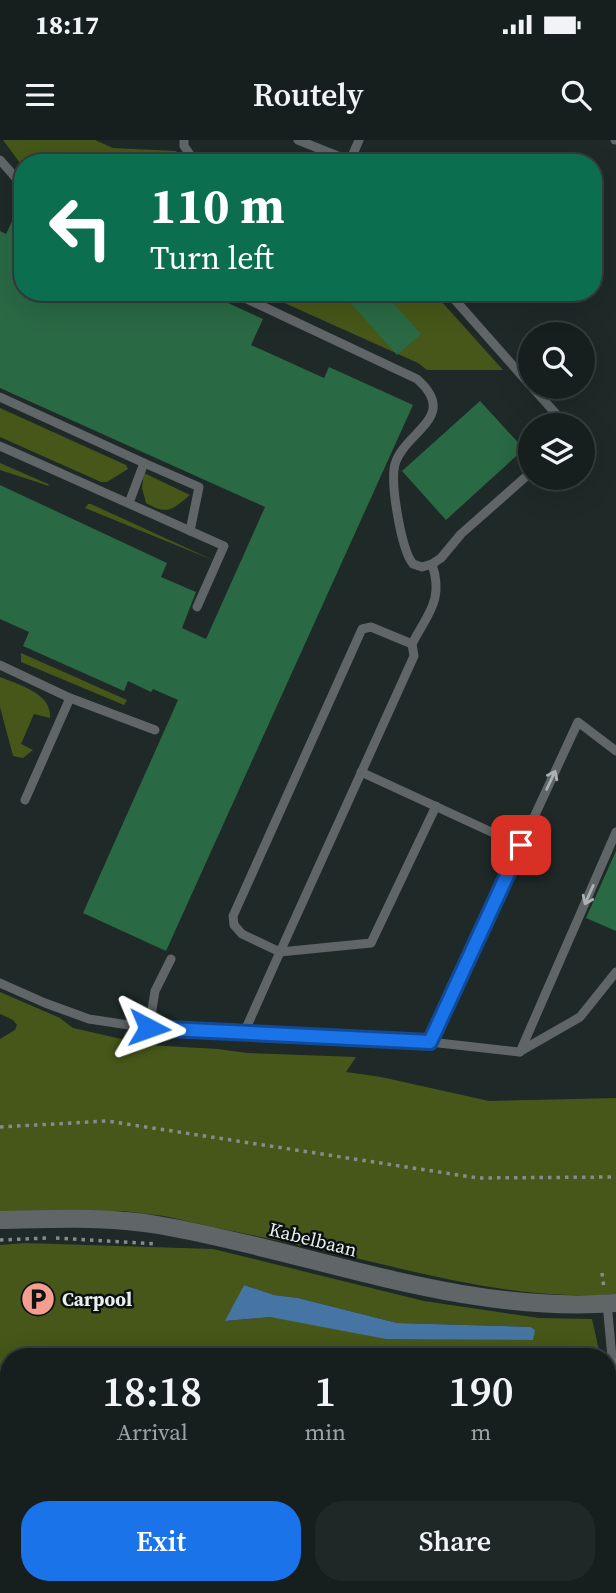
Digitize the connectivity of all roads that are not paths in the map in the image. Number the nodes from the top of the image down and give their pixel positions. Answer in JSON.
{"nodes":[{"id":1,"x":299,"y":140,"type":"edge"},
{"id":2,"x":333,"y":154,"type":"edge"},
{"id":3,"x":0,"y":160,"type":"edge"},
{"id":4,"x":14,"y":176,"type":"edge"},
{"id":5,"x":251,"y":301,"type":"edge"},
{"id":6,"x":456,"y":301,"type":"edge"},
{"id":7,"x":518,"y":371,"type":"edge"},
{"id":8,"x":0,"y":397,"type":"edge"},
{"id":9,"x":543,"y":399,"type":"edge"},
{"id":10,"x":555,"y":413,"type":"edge"},
{"id":11,"x":0,"y":446,"type":"edge"},
{"id":12,"x":144,"y":463,"type":"junction"},
{"id":13,"x":518,"y":484,"type":"edge"},
{"id":14,"x":129,"y":503,"type":"junction"},
{"id":15,"x":190,"y":531,"type":"junction"},
{"id":16,"x":432,"y":564,"type":"junction"},
{"id":17,"x":197,"y":607,"type":"dead end"},
{"id":18,"x":412,"y":644,"type":"junction"},
{"id":19,"x":0,"y":665,"type":"edge"},
{"id":20,"x":70,"y":698,"type":"junction"},
{"id":21,"x":155,"y":730,"type":"dead end"},
{"id":22,"x":616,"y":751,"type":"edge"},
{"id":23,"x":361,"y":772,"type":"junction"},
{"id":24,"x":25,"y":800,"type":"dead end"},
{"id":25,"x":436,"y":806,"type":"junction"},
{"id":26,"x":616,"y":832,"type":"edge"},
{"id":27,"x":500,"y":836,"type":"dead end"},
{"id":28,"x":280,"y":952,"type":"junction"},
{"id":29,"x":171,"y":959,"type":"dead end"},
{"id":30,"x":616,"y":972,"type":"edge"},
{"id":31,"x":0,"y":983,"type":"edge"},
{"id":32,"x":149,"y":1028,"type":"junction"},
{"id":33,"x":243,"y":1035,"type":"junction"},
{"id":34,"x":430,"y":1042,"type":"junction"},
{"id":35,"x":519,"y":1052,"type":"junction"},
{"id":36,"x":0,"y":1220,"type":"edge"},
{"id":37,"x":611,"y":1303,"type":"edge"},
{"id":38,"x":613,"y":1348,"type":"edge"}],
"edges":[{"from":1,"to":2,"type":"lane"},
{"from":3,"to":4,"type":"lane"},
{"from":5,"to":16,"type":"lane"},
{"from":6,"to":7,"type":"lane"},
{"from":8,"to":12,"type":"lane"},
{"from":9,"to":10,"type":"lane"},
{"from":11,"to":14,"type":"lane"},
{"from":12,"to":14,"type":"lane"},
{"from":12,"to":15,"type":"lane"},
{"from":13,"to":16,"type":"lane"},
{"from":14,"to":15,"type":"lane"},
{"from":15,"to":17,"type":"lane"},
{"from":16,"to":18,"type":"lane"},
{"from":18,"to":23,"type":"lane"},
{"from":18,"to":28,"type":"lane"},
{"from":19,"to":20,"type":"lane"},
{"from":20,"to":21,"type":"lane"},
{"from":20,"to":24,"type":"lane"},
{"from":34,"to":22,"type":"lane","one_way":true},
{"from":23,"to":25,"type":"lane"},
{"from":23,"to":28,"type":"lane"},
{"from":25,"to":27,"type":"lane"},
{"from":25,"to":28,"type":"lane"},
{"from":26,"to":35,"type":"lane","one_way":true},
{"from":28,"to":33,"type":"lane"},
{"from":29,"to":32,"type":"lane"},
{"from":30,"to":35,"type":"lane"},
{"from":31,"to":32,"type":"lane"},
{"from":32,"to":33,"type":"lane"},
{"from":33,"to":34,"type":"lane"},
{"from":34,"to":35,"type":"lane"},
{"from":36,"to":37,"type":"street","name":"Kabelbaan"},
{"from":37,"to":38,"type":"lane"}]}
